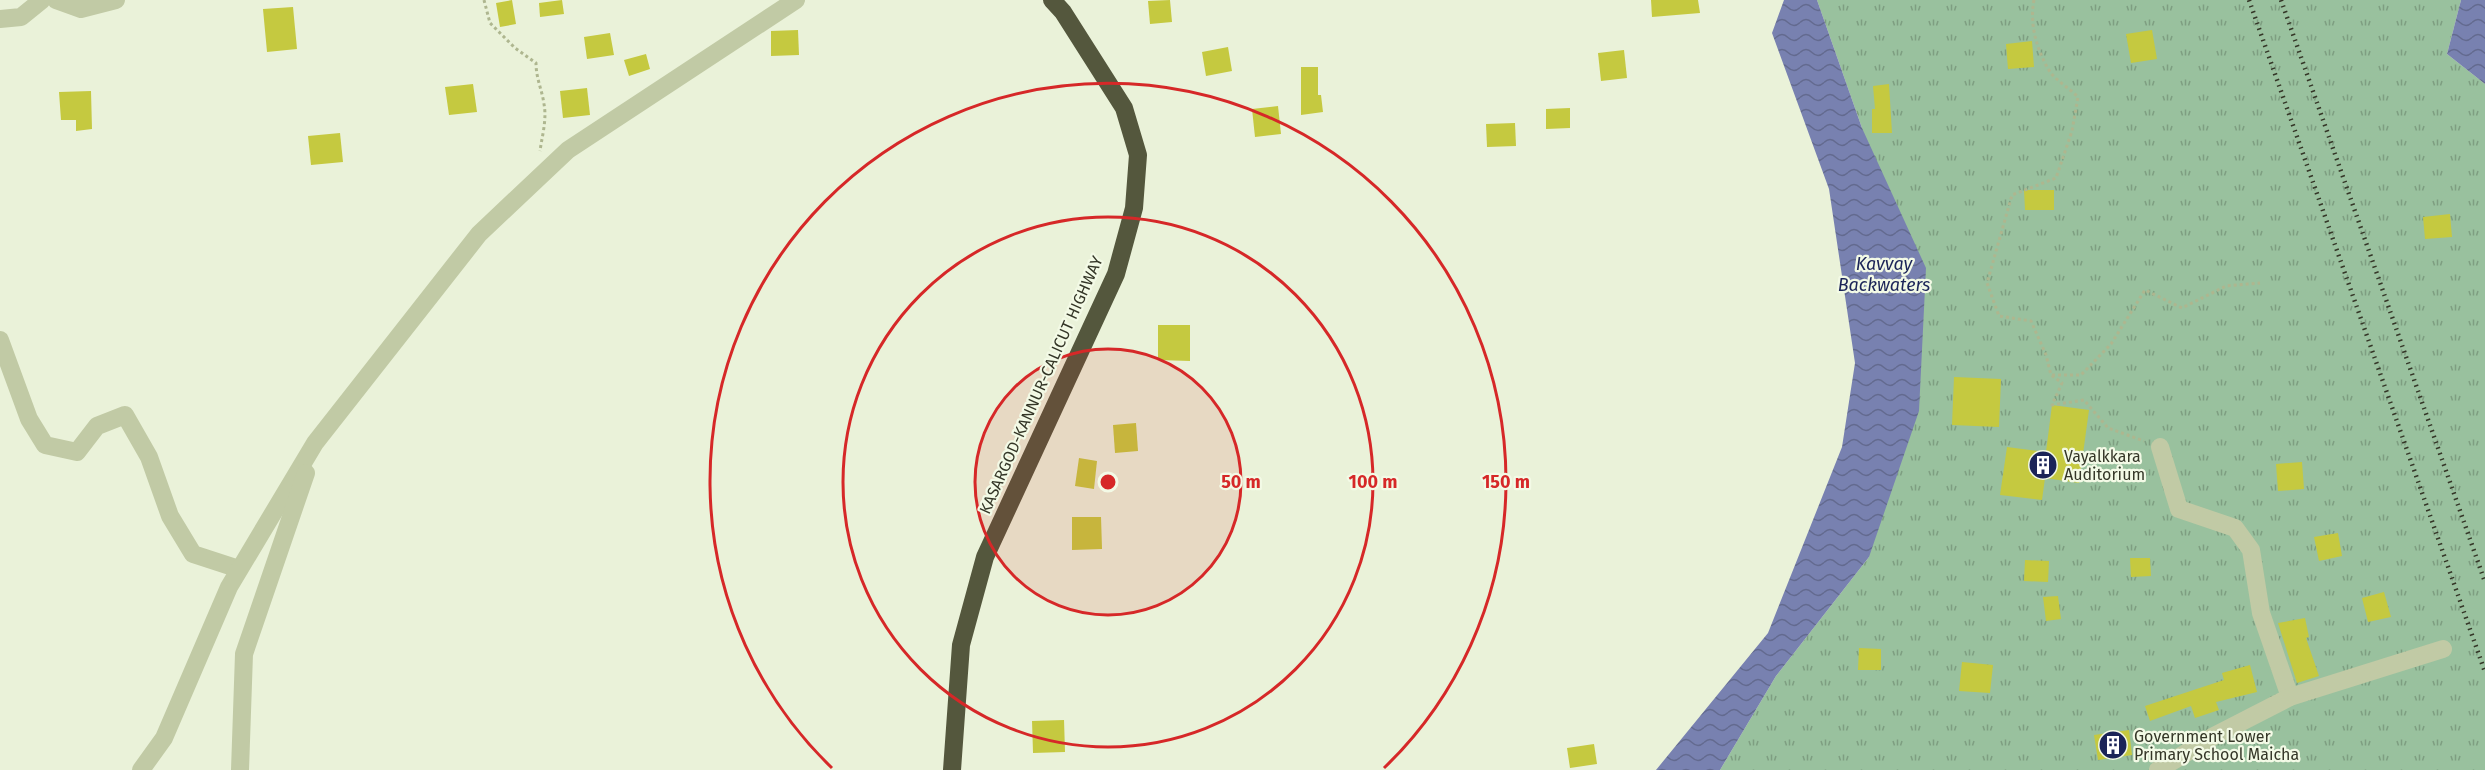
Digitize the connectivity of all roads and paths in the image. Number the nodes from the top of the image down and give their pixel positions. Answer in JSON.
{"nodes":[{"id":1,"x":42,"y":0,"type":"edge"},
{"id":2,"x":56,"y":0,"type":"edge"},
{"id":3,"x":116,"y":0,"type":"edge"},
{"id":4,"x":484,"y":0,"type":"edge"},
{"id":5,"x":796,"y":0,"type":"edge"},
{"id":6,"x":1052,"y":0,"type":"edge"},
{"id":7,"x":2034,"y":0,"type":"edge"},
{"id":8,"x":0,"y":19,"type":"edge"},
{"id":9,"x":541,"y":176,"type":"junction"},
{"id":10,"x":2260,"y":283,"type":"dead end"},
{"id":11,"x":0,"y":340,"type":"edge"},
{"id":12,"x":2050,"y":375,"type":"junction"},
{"id":13,"x":317,"y":440,"type":"junction"},
{"id":14,"x":2160,"y":447,"type":"joint"},
{"id":15,"x":239,"y":569,"type":"junction"},
{"id":16,"x":2443,"y":649,"type":"dead end"},
{"id":17,"x":2290,"y":697,"type":"junction"},
{"id":18,"x":141,"y":770,"type":"edge"},
{"id":19,"x":240,"y":770,"type":"edge"},
{"id":20,"x":952,"y":770,"type":"edge"},
{"id":21,"x":2158,"y":770,"type":"edge"}],
"edges":[{"from":1,"to":8,"type":"street"},
{"from":2,"to":3,"type":"street"},
{"from":4,"to":9,"type":"path"},
{"from":5,"to":9,"type":"street"},
{"from":6,"to":20,"type":"highway","name":"KASARGOD-KANNUR-CALICUT HIGHWAY"},
{"from":7,"to":12,"type":"path"},
{"from":9,"to":13,"type":"street"},
{"from":10,"to":12,"type":"path"},
{"from":11,"to":15,"type":"street"},
{"from":12,"to":14,"type":"path"},
{"from":13,"to":15,"type":"street"},
{"from":13,"to":19,"type":"street"},
{"from":14,"to":17,"type":"street"},
{"from":15,"to":18,"type":"street"},
{"from":16,"to":17,"type":"street"},
{"from":17,"to":21,"type":"street"}]}
